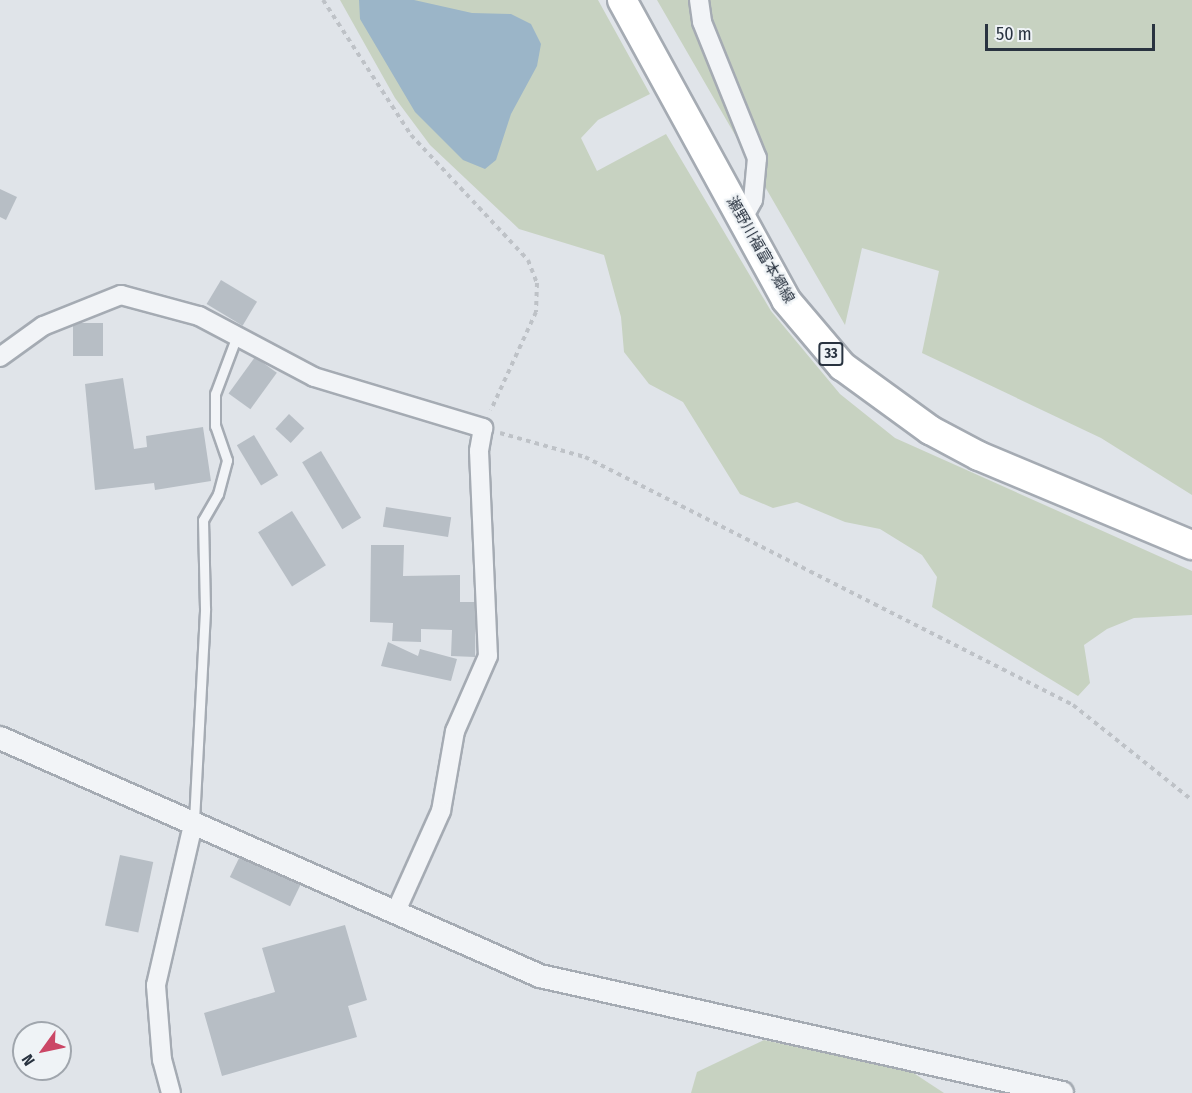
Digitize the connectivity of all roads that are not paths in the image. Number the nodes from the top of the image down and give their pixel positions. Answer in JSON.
{"nodes":[{"id":1,"x":622,"y":0,"type":"edge"},
{"id":2,"x":699,"y":0,"type":"edge"},
{"id":3,"x":742,"y":220,"type":"junction"},
{"id":4,"x":236,"y":339,"type":"junction"},
{"id":5,"x":0,"y":357,"type":"edge"},
{"id":6,"x":1192,"y":545,"type":"edge"},
{"id":7,"x":0,"y":738,"type":"edge"},
{"id":8,"x":194,"y":821,"type":"junction"},
{"id":9,"x":396,"y":911,"type":"junction"},
{"id":10,"x":171,"y":1093,"type":"edge"},
{"id":11,"x":1062,"y":1093,"type":"edge"}],
"edges":[{"from":1,"to":3,"type":"main road","name":"瀬野川福富本郷線","number":"33"},
{"from":2,"to":3,"type":"street"},
{"from":3,"to":6,"type":"main road","name":"瀬野川福富本郷線","number":"33"},
{"from":4,"to":5,"type":"street"},
{"from":4,"to":8,"type":"lane"},
{"from":4,"to":9,"type":"street"},
{"from":7,"to":8,"type":"street"},
{"from":8,"to":9,"type":"street"},
{"from":8,"to":10,"type":"street"},
{"from":9,"to":11,"type":"street"}]}
